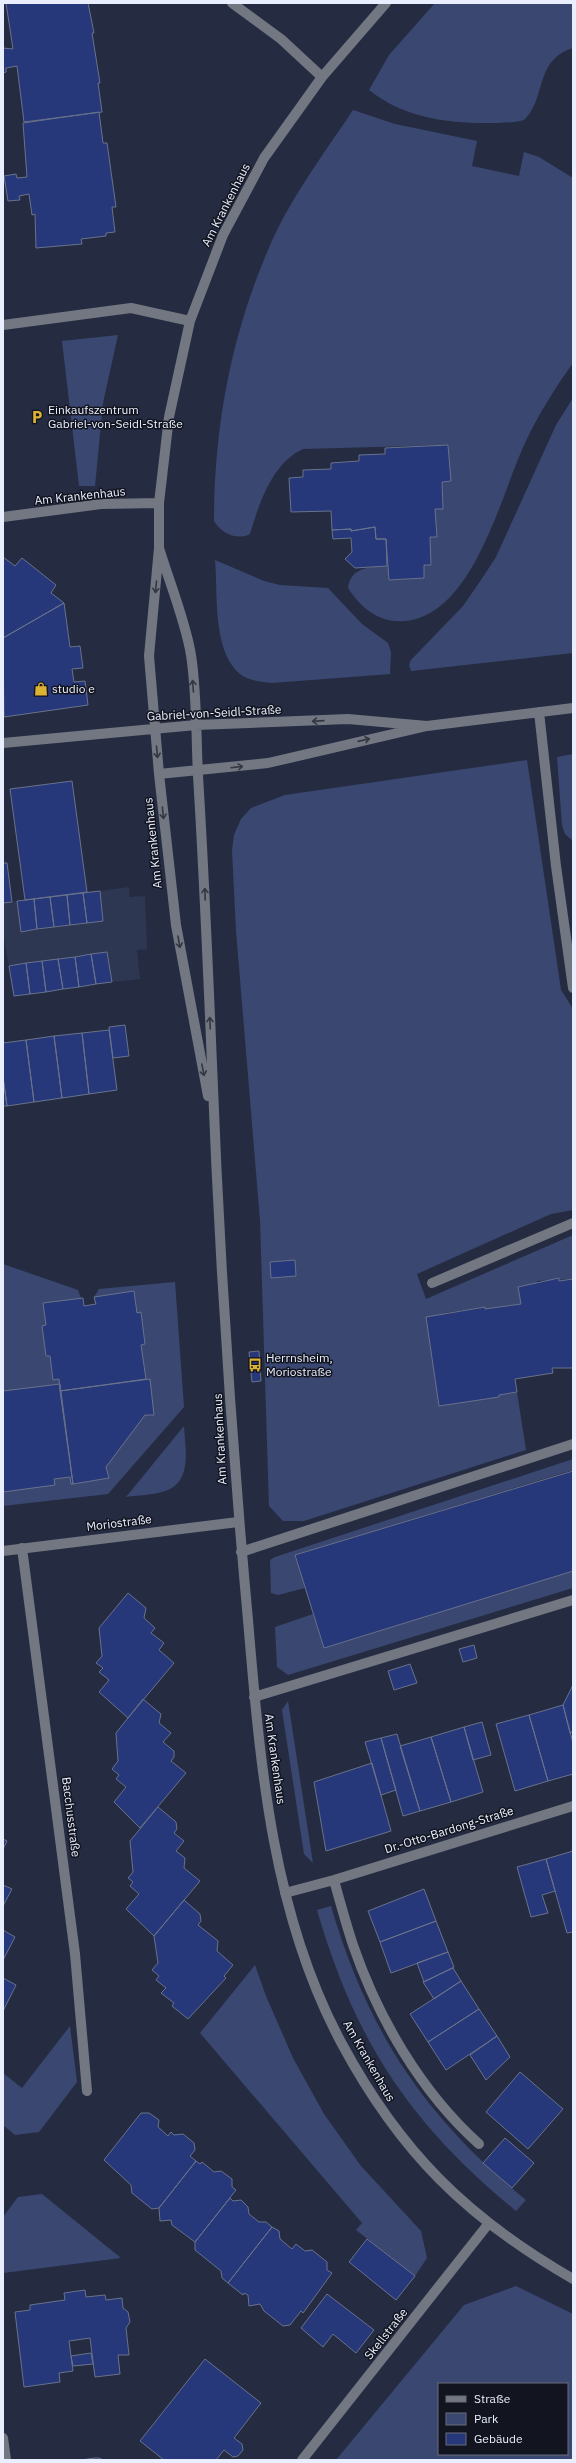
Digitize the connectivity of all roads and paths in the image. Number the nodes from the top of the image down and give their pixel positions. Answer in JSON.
{"nodes":[{"id":1,"x":232,"y":3,"type":"edge"},
{"id":2,"x":386,"y":3,"type":"edge"},
{"id":3,"x":322,"y":77,"type":"junction"},
{"id":4,"x":190,"y":321,"type":"junction"},
{"id":5,"x":3,"y":325,"type":"edge"},
{"id":6,"x":159,"y":502,"type":"junction"},
{"id":7,"x":3,"y":517,"type":"edge"},
{"id":8,"x":159,"y":548,"type":"junction"},
{"id":9,"x":573,"y":708,"type":"edge"},
{"id":10,"x":539,"y":712,"type":"junction"},
{"id":11,"x":196,"y":725,"type":"junction"},
{"id":12,"x":427,"y":726,"type":"junction"},
{"id":13,"x":155,"y":729,"type":"junction"},
{"id":14,"x":3,"y":743,"type":"edge"},
{"id":15,"x":198,"y":771,"type":"junction"},
{"id":16,"x":159,"y":774,"type":"junction"},
{"id":17,"x":573,"y":988,"type":"edge"},
{"id":18,"x":214,"y":1132,"type":"junction"},
{"id":19,"x":573,"y":1223,"type":"edge"},
{"id":20,"x":432,"y":1283,"type":"dead end"},
{"id":21,"x":573,"y":1444,"type":"edge"},
{"id":22,"x":238,"y":1522,"type":"junction"},
{"id":23,"x":22,"y":1548,"type":"junction"},
{"id":24,"x":3,"y":1551,"type":"edge"},
{"id":25,"x":241,"y":1552,"type":"junction"},
{"id":26,"x":573,"y":1600,"type":"edge"},
{"id":27,"x":254,"y":1697,"type":"junction"},
{"id":28,"x":573,"y":1806,"type":"edge"},
{"id":29,"x":334,"y":1880,"type":"junction"},
{"id":30,"x":285,"y":1893,"type":"junction"},
{"id":31,"x":87,"y":2091,"type":"dead end"},
{"id":32,"x":479,"y":2144,"type":"dead end"},
{"id":33,"x":489,"y":2223,"type":"junction"},
{"id":34,"x":573,"y":2279,"type":"edge"},
{"id":35,"x":3,"y":2438,"type":"edge"},
{"id":36,"x":6,"y":2460,"type":"edge"},
{"id":37,"x":302,"y":2460,"type":"edge"}],
"edges":[{"from":1,"to":3,"type":"street"},
{"from":2,"to":3,"type":"street","name":"Am Krankenhaus"},
{"from":3,"to":4,"type":"street","name":"Am Krankenhaus"},
{"from":4,"to":5,"type":"street"},
{"from":4,"to":6,"type":"street","name":"Am Krankenhaus"},
{"from":6,"to":7,"type":"street","name":"Am Krankenhaus"},
{"from":6,"to":8,"type":"street","name":"Am Krankenhaus"},
{"from":11,"to":8,"type":"street","name":"Am Krankenhaus","one_way":true},
{"from":8,"to":13,"type":"street","name":"Am Krankenhaus","one_way":true},
{"from":9,"to":10,"type":"street","name":"Gabriel-von-Seidl-Straße"},
{"from":10,"to":12,"type":"street","name":"Gabriel-von-Seidl-Straße"},
{"from":10,"to":17,"type":"street"},
{"from":12,"to":11,"type":"street","name":"Gabriel-von-Seidl-Straße","one_way":true},
{"from":11,"to":13,"type":"street","name":"Gabriel-von-Seidl-Straße"},
{"from":11,"to":15,"type":"street","name":"Am Krankenhaus"},
{"from":15,"to":12,"type":"street","name":"Gabriel-von-Seidl-Straße","one_way":true},
{"from":13,"to":14,"type":"street","name":"Gabriel-von-Seidl-Straße"},
{"from":13,"to":16,"type":"street","name":"Am Krankenhaus","one_way":true},
{"from":15,"to":16,"type":"street","name":"Gabriel-von-Seidl-Straße"},
{"from":18,"to":15,"type":"street","name":"Am Krankenhaus","one_way":true},
{"from":16,"to":18,"type":"street","name":"Am Krankenhaus","one_way":true},
{"from":18,"to":22,"type":"street","name":"Am Krankenhaus"},
{"from":19,"to":20,"type":"street"},
{"from":21,"to":25,"type":"street"},
{"from":22,"to":23,"type":"street","name":"Moriostraße"},
{"from":22,"to":25,"type":"street","name":"Am Krankenhaus"},
{"from":23,"to":24,"type":"street","name":"Moriostraße"},
{"from":23,"to":31,"type":"street","name":"Bacchusstraße"},
{"from":25,"to":27,"type":"street","name":"Am Krankenhaus"},
{"from":26,"to":27,"type":"street"},
{"from":27,"to":30,"type":"street","name":"Am Krankenhaus"},
{"from":28,"to":29,"type":"street","name":"Dr.-Otto-Bardong-Straße"},
{"from":29,"to":30,"type":"street","name":"Dr.-Otto-Bardong-Straße"},
{"from":29,"to":32,"type":"street"},
{"from":30,"to":33,"type":"street","name":"Am Krankenhaus"},
{"from":33,"to":34,"type":"street","name":"Am Krankenhaus"},
{"from":33,"to":37,"type":"street","name":"Skellstraße"},
{"from":35,"to":36,"type":"street"}]}
